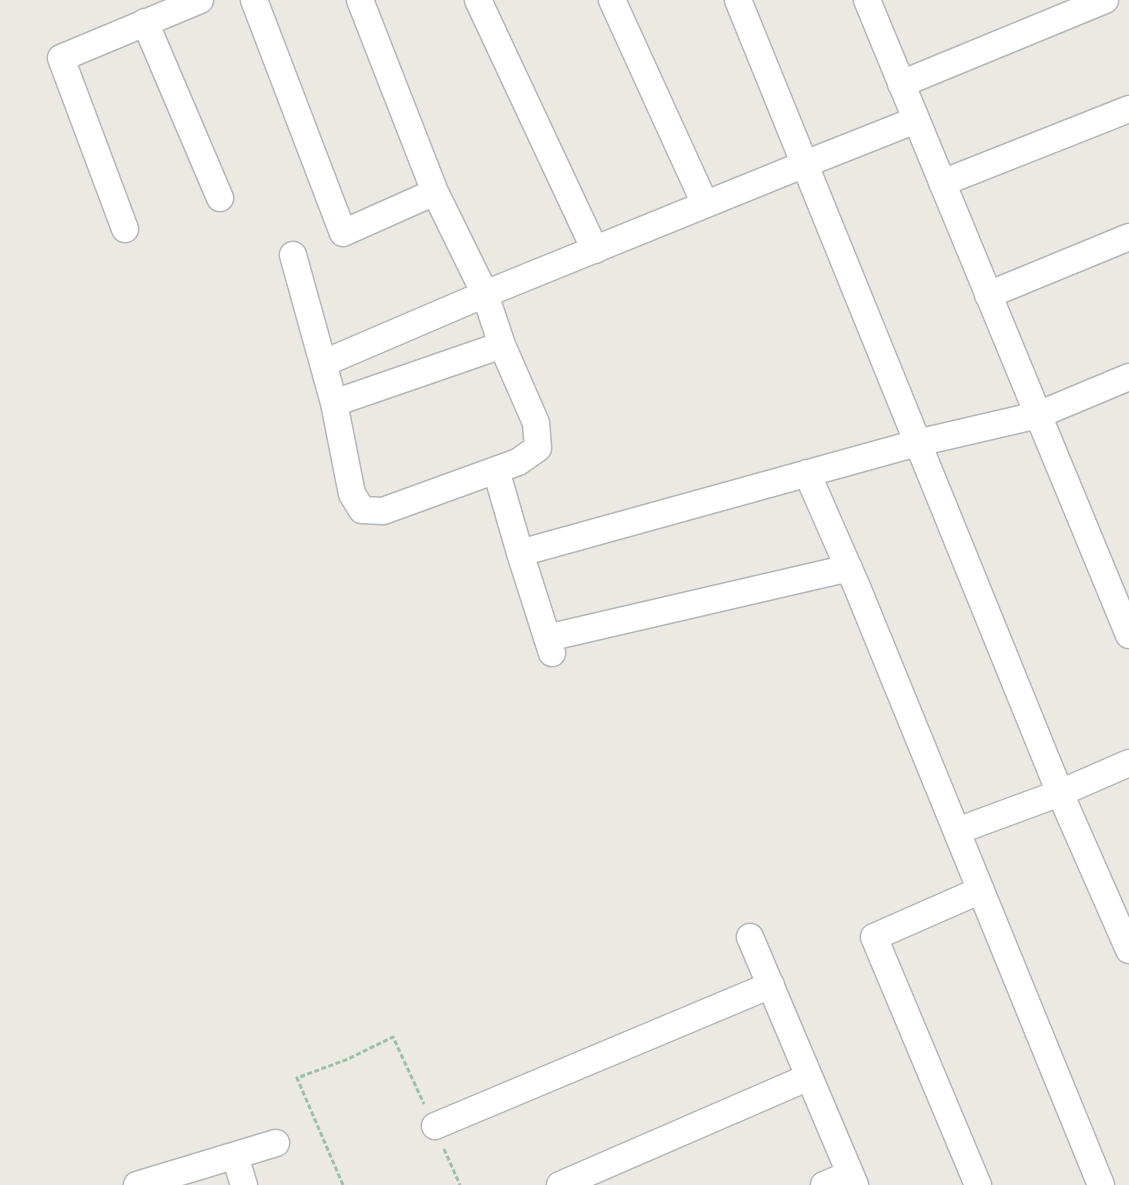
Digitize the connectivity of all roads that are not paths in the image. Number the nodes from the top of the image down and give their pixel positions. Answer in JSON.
{"nodes":[{"id":1,"x":200,"y":0,"type":"edge"},
{"id":2,"x":254,"y":0,"type":"edge"},
{"id":3,"x":360,"y":0,"type":"edge"},
{"id":4,"x":478,"y":0,"type":"edge"},
{"id":5,"x":612,"y":0,"type":"edge"},
{"id":6,"x":738,"y":0,"type":"edge"},
{"id":7,"x":866,"y":0,"type":"edge"},
{"id":8,"x":1105,"y":0,"type":"edge"},
{"id":9,"x":145,"y":22,"type":"junction"},
{"id":10,"x":901,"y":84,"type":"junction"},
{"id":11,"x":1129,"y":109,"type":"edge"},
{"id":12,"x":916,"y":120,"type":"junction"},
{"id":13,"x":805,"y":164,"type":"junction"},
{"id":14,"x":942,"y":182,"type":"junction"},
{"id":15,"x":435,"y":192,"type":"junction"},
{"id":16,"x":220,"y":198,"type":"dead end"},
{"id":17,"x":705,"y":204,"type":"junction"},
{"id":18,"x":125,"y":229,"type":"dead end"},
{"id":19,"x":1129,"y":237,"type":"edge"},
{"id":20,"x":596,"y":250,"type":"junction"},
{"id":21,"x":293,"y":255,"type":"dead end"},
{"id":22,"x":484,"y":294,"type":"junction"},
{"id":23,"x":988,"y":295,"type":"junction"},
{"id":24,"x":502,"y":345,"type":"junction"},
{"id":25,"x":324,"y":363,"type":"junction"},
{"id":26,"x":1129,"y":377,"type":"edge"},
{"id":27,"x":334,"y":403,"type":"junction"},
{"id":28,"x":1038,"y":415,"type":"junction"},
{"id":29,"x":918,"y":443,"type":"junction"},
{"id":30,"x":496,"y":470,"type":"junction"},
{"id":31,"x":807,"y":473,"type":"junction"},
{"id":32,"x":520,"y":553,"type":"junction"},
{"id":33,"x":849,"y":568,"type":"junction"},
{"id":34,"x":1127,"y":621,"type":"edge"},
{"id":35,"x":1129,"y":763,"type":"edge"},
{"id":36,"x":1060,"y":793,"type":"junction"},
{"id":37,"x":957,"y":831,"type":"junction"},
{"id":38,"x":981,"y":890,"type":"junction"},
{"id":39,"x":750,"y":937,"type":"dead end"},
{"id":40,"x":1129,"y":950,"type":"edge"},
{"id":41,"x":770,"y":985,"type":"junction"},
{"id":42,"x":810,"y":1078,"type":"junction"},
{"id":43,"x":435,"y":1126,"type":"dead end"},
{"id":44,"x":276,"y":1144,"type":"dead end"},
{"id":45,"x":235,"y":1156,"type":"junction"},
{"id":46,"x":853,"y":1179,"type":"edge"},
{"id":47,"x":138,"y":1185,"type":"edge"},
{"id":48,"x":244,"y":1185,"type":"edge"},
{"id":49,"x":560,"y":1185,"type":"edge"},
{"id":50,"x":824,"y":1185,"type":"edge"},
{"id":51,"x":978,"y":1185,"type":"edge"},
{"id":52,"x":1101,"y":1185,"type":"edge"}],
"edges":[{"from":1,"to":9,"type":"street"},
{"from":2,"to":15,"type":"street"},
{"from":3,"to":15,"type":"street"},
{"from":4,"to":20,"type":"street"},
{"from":5,"to":17,"type":"street"},
{"from":6,"to":13,"type":"street"},
{"from":7,"to":10,"type":"street"},
{"from":8,"to":10,"type":"street"},
{"from":9,"to":16,"type":"street"},
{"from":9,"to":18,"type":"street"},
{"from":10,"to":12,"type":"street"},
{"from":11,"to":14,"type":"street"},
{"from":12,"to":13,"type":"street"},
{"from":12,"to":14,"type":"street"},
{"from":13,"to":17,"type":"street"},
{"from":13,"to":29,"type":"street"},
{"from":14,"to":23,"type":"street"},
{"from":15,"to":22,"type":"street"},
{"from":17,"to":20,"type":"street"},
{"from":19,"to":23,"type":"street"},
{"from":20,"to":22,"type":"street"},
{"from":21,"to":25,"type":"street"},
{"from":22,"to":24,"type":"street"},
{"from":22,"to":25,"type":"street"},
{"from":23,"to":28,"type":"street"},
{"from":24,"to":27,"type":"street"},
{"from":24,"to":30,"type":"street"},
{"from":25,"to":27,"type":"street"},
{"from":26,"to":28,"type":"street"},
{"from":27,"to":30,"type":"street"},
{"from":28,"to":29,"type":"street"},
{"from":28,"to":34,"type":"street"},
{"from":29,"to":31,"type":"street"},
{"from":29,"to":36,"type":"street"},
{"from":30,"to":32,"type":"street"},
{"from":31,"to":32,"type":"street"},
{"from":31,"to":33,"type":"street"},
{"from":32,"to":33,"type":"street"},
{"from":33,"to":37,"type":"street"},
{"from":35,"to":36,"type":"street"},
{"from":36,"to":37,"type":"street"},
{"from":36,"to":40,"type":"street"},
{"from":37,"to":38,"type":"street"},
{"from":38,"to":51,"type":"street"},
{"from":38,"to":52,"type":"street"},
{"from":39,"to":41,"type":"street"},
{"from":41,"to":42,"type":"street"},
{"from":41,"to":43,"type":"street"},
{"from":42,"to":46,"type":"street"},
{"from":42,"to":49,"type":"street"},
{"from":44,"to":45,"type":"street"},
{"from":45,"to":47,"type":"street"},
{"from":45,"to":48,"type":"street"},
{"from":46,"to":50,"type":"street"}]}
